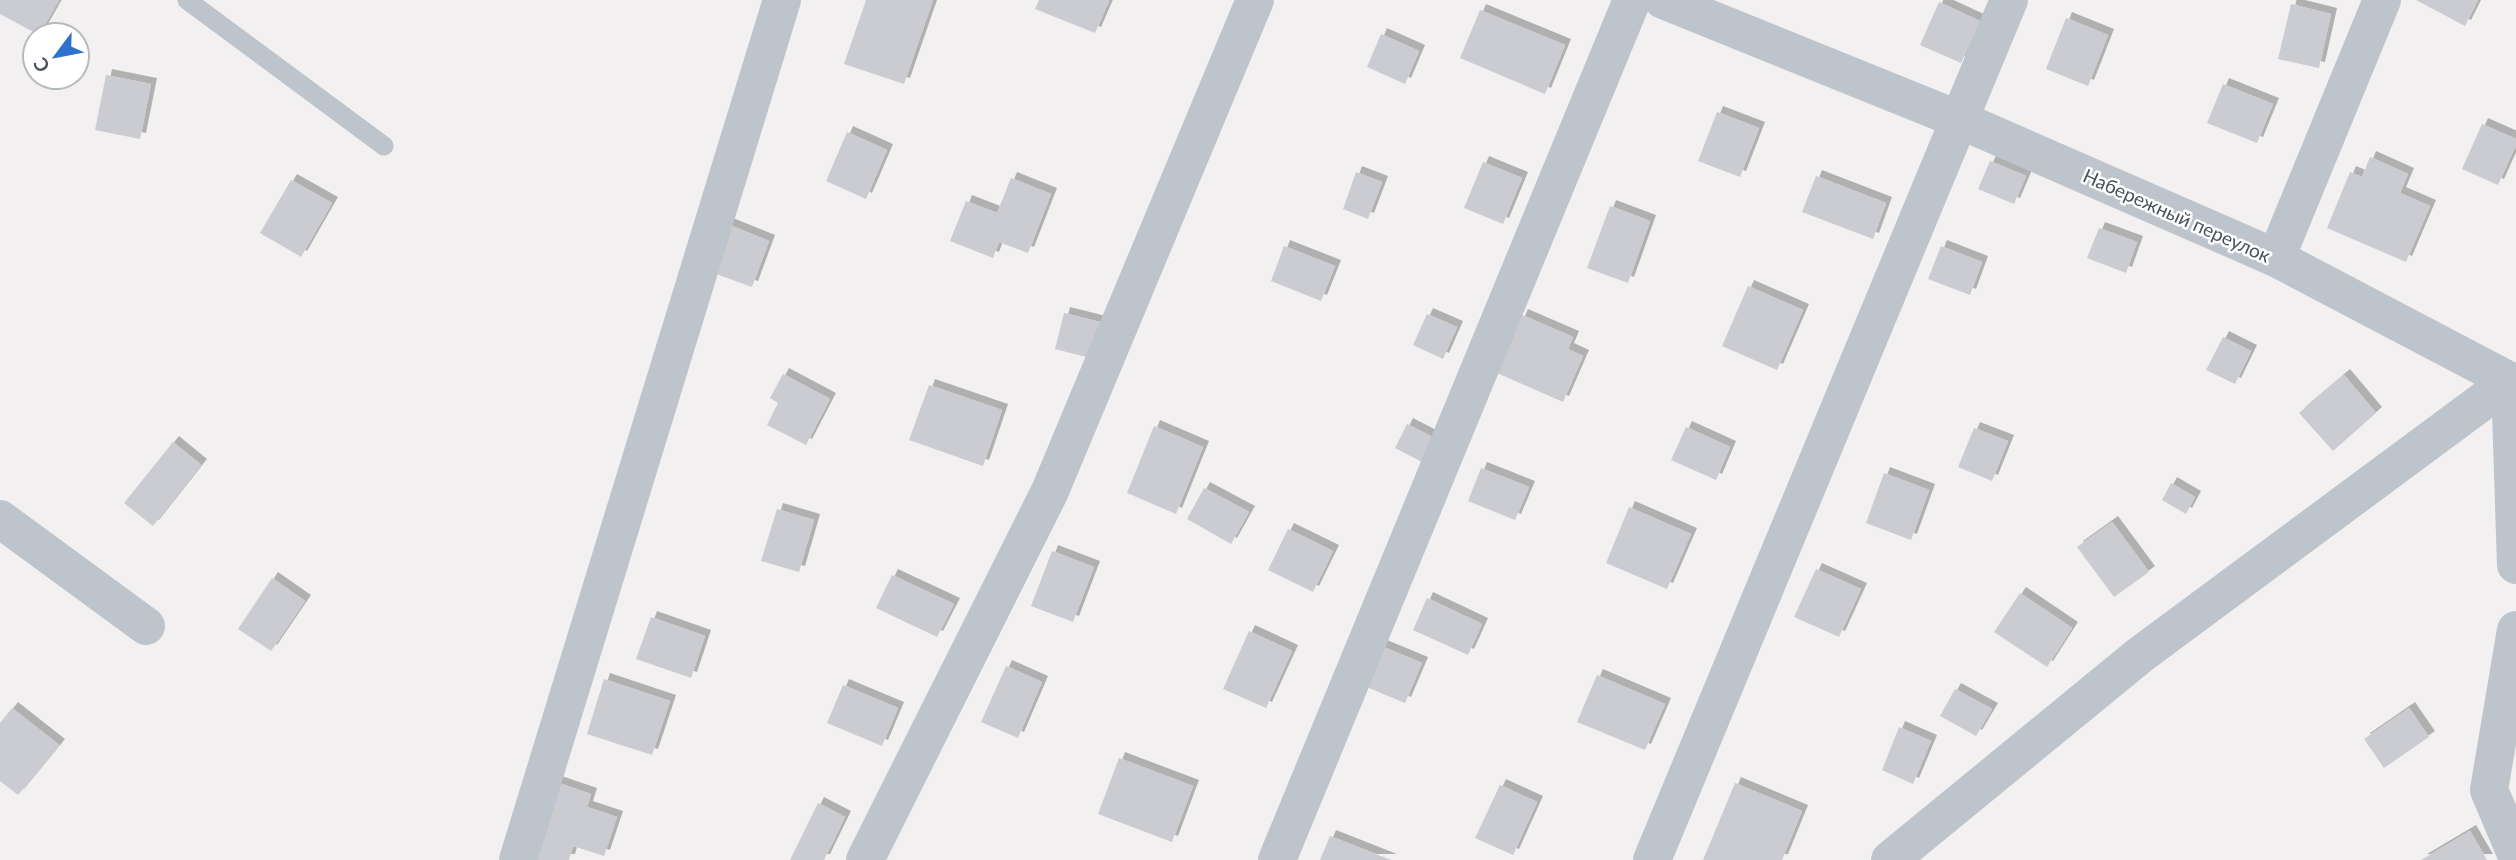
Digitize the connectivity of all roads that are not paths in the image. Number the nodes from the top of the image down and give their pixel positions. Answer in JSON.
{"nodes":[{"id":1,"x":187,"y":0,"type":"edge"},
{"id":2,"x":782,"y":0,"type":"edge"},
{"id":3,"x":1255,"y":0,"type":"edge"},
{"id":4,"x":1632,"y":0,"type":"edge"},
{"id":5,"x":1663,"y":0,"type":"edge"},
{"id":6,"x":2009,"y":0,"type":"edge"},
{"id":7,"x":2382,"y":0,"type":"edge"},
{"id":8,"x":1960,"y":120,"type":"junction"},
{"id":9,"x":384,"y":146,"type":"dead end"},
{"id":10,"x":2276,"y":258,"type":"junction"},
{"id":11,"x":2510,"y":381,"type":"junction"},
{"id":12,"x":0,"y":519,"type":"edge"},
{"id":13,"x":2516,"y":565,"type":"edge"},
{"id":14,"x":146,"y":626,"type":"dead end"},
{"id":15,"x":2516,"y":630,"type":"edge"},
{"id":16,"x":2516,"y":854,"type":"edge"},
{"id":17,"x":518,"y":860,"type":"edge"},
{"id":18,"x":865,"y":860,"type":"edge"},
{"id":19,"x":1277,"y":860,"type":"edge"},
{"id":20,"x":1652,"y":860,"type":"edge"},
{"id":21,"x":1890,"y":860,"type":"edge"}],
"edges":[{"from":1,"to":9,"type":"lane"},
{"from":2,"to":17,"type":"street"},
{"from":3,"to":18,"type":"street"},
{"from":4,"to":19,"type":"street"},
{"from":5,"to":8,"type":"street","name":"Набережный переулок"},
{"from":6,"to":8,"type":"street"},
{"from":7,"to":10,"type":"street"},
{"from":8,"to":10,"type":"street","name":"Набережный переулок"},
{"from":8,"to":20,"type":"street"},
{"from":10,"to":11,"type":"street","name":"Набережный переулок"},
{"from":11,"to":13,"type":"street"},
{"from":11,"to":21,"type":"street"},
{"from":12,"to":14,"type":"street"},
{"from":15,"to":16,"type":"street"}]}
